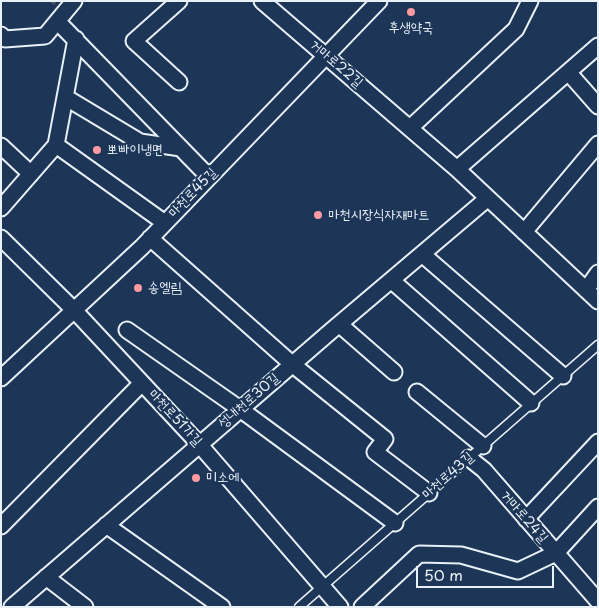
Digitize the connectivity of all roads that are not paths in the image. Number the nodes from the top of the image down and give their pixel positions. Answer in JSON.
{"nodes":[{"id":1,"x":74,"y":1,"type":"edge"},
{"id":2,"x":179,"y":1,"type":"edge"},
{"id":3,"x":262,"y":1,"type":"edge"},
{"id":4,"x":378,"y":1,"type":"edge"},
{"id":5,"x":530,"y":1,"type":"edge"},
{"id":6,"x":58,"y":22,"type":"junction"},
{"id":7,"x":1,"y":35,"type":"edge"},
{"id":8,"x":76,"y":39,"type":"junction"},
{"id":9,"x":596,"y":50,"type":"edge"},
{"id":10,"x":327,"y":55,"type":"junction"},
{"id":11,"x":568,"y":72,"type":"junction"},
{"id":12,"x":179,"y":82,"type":"dead end"},
{"id":13,"x":65,"y":97,"type":"junction"},
{"id":14,"x":598,"y":106,"type":"edge"},
{"id":15,"x":410,"y":128,"type":"junction"},
{"id":16,"x":598,"y":144,"type":"edge"},
{"id":17,"x":1,"y":146,"type":"edge"},
{"id":18,"x":56,"y":146,"type":"junction"},
{"id":19,"x":181,"y":148,"type":"junction"},
{"id":20,"x":457,"y":169,"type":"junction"},
{"id":21,"x":31,"y":174,"type":"junction"},
{"id":22,"x":209,"y":177,"type":"junction"},
{"id":23,"x":488,"y":198,"type":"junction"},
{"id":24,"x":1,"y":208,"type":"edge"},
{"id":25,"x":165,"y":223,"type":"junction"},
{"id":26,"x":524,"y":232,"type":"junction"},
{"id":27,"x":1,"y":238,"type":"edge"},
{"id":28,"x":150,"y":238,"type":"junction"},
{"id":29,"x":422,"y":254,"type":"junction"},
{"id":30,"x":598,"y":273,"type":"edge"},
{"id":31,"x":392,"y":280,"type":"junction"},
{"id":32,"x":586,"y":290,"type":"junction"},
{"id":33,"x":598,"y":301,"type":"edge"},
{"id":34,"x":74,"y":310,"type":"junction"},
{"id":35,"x":339,"y":324,"type":"junction"},
{"id":36,"x":127,"y":330,"type":"dead end"},
{"id":37,"x":598,"y":345,"type":"edge"},
{"id":38,"x":292,"y":364,"type":"junction"},
{"id":39,"x":394,"y":372,"type":"dead end"},
{"id":40,"x":563,"y":376,"type":"junction"},
{"id":41,"x":1,"y":378,"type":"edge"},
{"id":42,"x":142,"y":383,"type":"junction"},
{"id":43,"x":417,"y":392,"type":"dead end"},
{"id":44,"x":531,"y":403,"type":"junction"},
{"id":45,"x":240,"y":409,"type":"junction"},
{"id":46,"x":598,"y":442,"type":"edge"},
{"id":47,"x":199,"y":444,"type":"junction"},
{"id":48,"x":483,"y":446,"type":"junction"},
{"id":49,"x":469,"y":458,"type":"junction"},
{"id":50,"x":429,"y":493,"type":"junction"},
{"id":51,"x":598,"y":507,"type":"edge"},
{"id":52,"x":526,"y":519,"type":"junction"},
{"id":53,"x":395,"y":523,"type":"junction"},
{"id":54,"x":106,"y":525,"type":"junction"},
{"id":55,"x":1,"y":526,"type":"edge"},
{"id":56,"x":556,"y":553,"type":"junction"},
{"id":57,"x":46,"y":577,"type":"junction"},
{"id":58,"x":322,"y":587,"type":"junction"},
{"id":59,"x":598,"y":600,"type":"edge"},
{"id":60,"x":12,"y":607,"type":"edge"},
{"id":61,"x":84,"y":607,"type":"edge"},
{"id":62,"x":222,"y":607,"type":"edge"},
{"id":63,"x":299,"y":607,"type":"edge"},
{"id":64,"x":340,"y":607,"type":"edge"},
{"id":65,"x":362,"y":607,"type":"edge"}],
"edges":[{"from":1,"to":6,"type":"street"},
{"from":2,"to":12,"type":"street"},
{"from":3,"to":10,"type":"street","name":"거마로22길"},
{"from":4,"to":10,"type":"street","name":"마천로45길"},
{"from":5,"to":15,"type":"street"},
{"from":6,"to":7,"type":"street"},
{"from":6,"to":8,"type":"street"},
{"from":8,"to":13,"type":"street"},
{"from":8,"to":19,"type":"street"},
{"from":9,"to":11,"type":"street"},
{"from":10,"to":15,"type":"street","name":"거마로22길"},
{"from":10,"to":22,"type":"street","name":"마천로45길"},
{"from":11,"to":14,"type":"street"},
{"from":11,"to":20,"type":"street"},
{"from":13,"to":18,"type":"street"},
{"from":13,"to":19,"type":"street"},
{"from":15,"to":20,"type":"street","name":"거마로22길"},
{"from":16,"to":26,"type":"street"},
{"from":17,"to":21,"type":"street"},
{"from":18,"to":21,"type":"street"},
{"from":18,"to":25,"type":"street"},
{"from":19,"to":22,"type":"street"},
{"from":20,"to":23,"type":"street","name":"거마로22길"},
{"from":21,"to":24,"type":"street"},
{"from":22,"to":25,"type":"street","name":"마천로45길"},
{"from":23,"to":26,"type":"street","name":"거마로22길"},
{"from":23,"to":29,"type":"street","name":"성내천로30길"},
{"from":25,"to":28,"type":"street","name":"마천로45길"},
{"from":26,"to":32,"type":"street","name":"거마로22길"},
{"from":27,"to":34,"type":"street","name":"마천로51가길"},
{"from":28,"to":34,"type":"street","name":"마천로45길"},
{"from":28,"to":38,"type":"street"},
{"from":29,"to":31,"type":"street","name":"성내천로30길"},
{"from":29,"to":40,"type":"street"},
{"from":30,"to":32,"type":"street"},
{"from":31,"to":35,"type":"street","name":"성내천로30길"},
{"from":31,"to":44,"type":"street"},
{"from":32,"to":33,"type":"street","name":"거마로22길"},
{"from":34,"to":41,"type":"street","name":"마천로45길"},
{"from":34,"to":42,"type":"street","name":"마천로51가길"},
{"from":35,"to":38,"type":"street","name":"성내천로30길"},
{"from":35,"to":39,"type":"street"},
{"from":36,"to":45,"type":"street"},
{"from":37,"to":40,"type":"lane","name":"마천로43길"},
{"from":38,"to":45,"type":"street","name":"성내천로30길"},
{"from":38,"to":50,"type":"street"},
{"from":40,"to":44,"type":"lane","name":"마천로43길"},
{"from":42,"to":47,"type":"street","name":"마천로51가길"},
{"from":42,"to":55,"type":"street"},
{"from":43,"to":48,"type":"street"},
{"from":44,"to":48,"type":"lane","name":"마천로43길"},
{"from":45,"to":47,"type":"street","name":"성내천로30길"},
{"from":45,"to":53,"type":"street"},
{"from":46,"to":52,"type":"street"},
{"from":47,"to":54,"type":"street","name":"성내천로30길"},
{"from":47,"to":58,"type":"street","name":"마천로51가길"},
{"from":48,"to":49,"type":"lane","name":"마천로43길"},
{"from":49,"to":50,"type":"lane","name":"마천로43길"},
{"from":49,"to":52,"type":"street","name":"거마로24길"},
{"from":50,"to":53,"type":"lane","name":"마천로43길"},
{"from":51,"to":56,"type":"street"},
{"from":52,"to":56,"type":"street","name":"거마로24길"},
{"from":53,"to":58,"type":"lane","name":"마천로43길"},
{"from":54,"to":57,"type":"street","name":"성내천로30길"},
{"from":54,"to":62,"type":"street"},
{"from":56,"to":59,"type":"street","name":"거마로24길"},
{"from":56,"to":65,"type":"street"},
{"from":57,"to":60,"type":"street","name":"성내천로30길"},
{"from":57,"to":61,"type":"street"},
{"from":58,"to":63,"type":"lane","name":"마천로43길"},
{"from":58,"to":64,"type":"street","name":"마천로51가길"}]}
